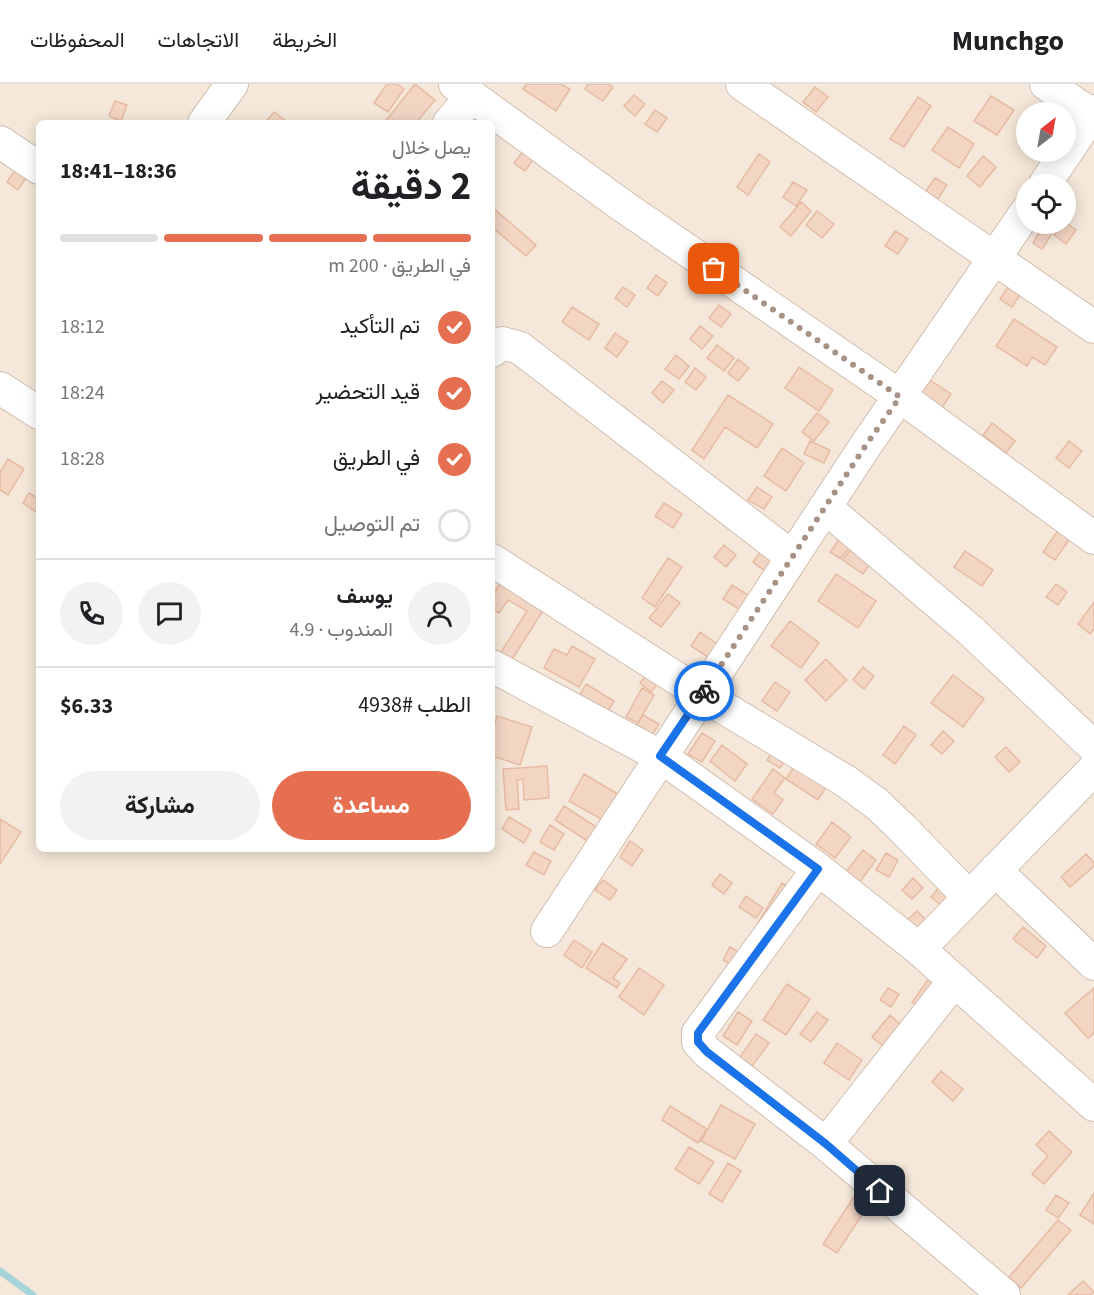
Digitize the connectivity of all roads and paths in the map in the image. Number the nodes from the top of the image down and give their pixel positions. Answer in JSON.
{"nodes":[{"id":1,"x":232,"y":84,"type":"edge"},
{"id":2,"x":742,"y":84,"type":"edge"},
{"id":3,"x":1046,"y":84,"type":"edge"},
{"id":4,"x":464,"y":90,"type":"edge"},
{"id":5,"x":1093,"y":114,"type":"edge"},
{"id":6,"x":206,"y":120,"type":"edge"},
{"id":7,"x":450,"y":120,"type":"edge"},
{"id":8,"x":0,"y":142,"type":"edge"},
{"id":9,"x":36,"y":166,"type":"edge"},
{"id":10,"x":1052,"y":174,"type":"edge"},
{"id":11,"x":1016,"y":227,"type":"edge"},
{"id":12,"x":995,"y":258,"type":"junction"},
{"id":13,"x":1094,"y":327,"type":"edge"},
{"id":14,"x":495,"y":349,"type":"edge"},
{"id":15,"x":0,"y":388,"type":"edge"},
{"id":16,"x":900,"y":397,"type":"junction"},
{"id":17,"x":36,"y":411,"type":"edge"},
{"id":18,"x":825,"y":507,"type":"junction"},
{"id":19,"x":1094,"y":538,"type":"edge"},
{"id":20,"x":792,"y":557,"type":"junction"},
{"id":21,"x":495,"y":562,"type":"edge"},
{"id":22,"x":495,"y":668,"type":"edge"},
{"id":23,"x":701,"y":694,"type":"junction"},
{"id":24,"x":1094,"y":747,"type":"edge"},
{"id":25,"x":660,"y":756,"type":"junction"},
{"id":26,"x":1094,"y":769,"type":"edge"},
{"id":27,"x":818,"y":869,"type":"junction"},
{"id":28,"x":995,"y":870,"type":"junction"},
{"id":29,"x":969,"y":897,"type":"junction"},
{"id":30,"x":547,"y":931,"type":"dead end"},
{"id":31,"x":919,"y":949,"type":"junction"},
{"id":32,"x":1094,"y":964,"type":"edge"},
{"id":33,"x":954,"y":981,"type":"junction"},
{"id":34,"x":1094,"y":1105,"type":"edge"},
{"id":35,"x":826,"y":1144,"type":"junction"},
{"id":36,"x":1005,"y":1295,"type":"edge"}],
"edges":[{"from":1,"to":6,"type":"street"},
{"from":2,"to":12,"type":"street"},
{"from":3,"to":5,"type":"street"},
{"from":4,"to":7,"type":"street"},
{"from":4,"to":16,"type":"street"},
{"from":5,"to":10,"type":"street"},
{"from":8,"to":9,"type":"street"},
{"from":11,"to":12,"type":"street"},
{"from":12,"to":13,"type":"street"},
{"from":12,"to":16,"type":"street"},
{"from":14,"to":20,"type":"street"},
{"from":15,"to":17,"type":"street"},
{"from":16,"to":18,"type":"street"},
{"from":16,"to":19,"type":"street"},
{"from":18,"to":20,"type":"street"},
{"from":18,"to":24,"type":"street"},
{"from":20,"to":23,"type":"street"},
{"from":21,"to":23,"type":"street"},
{"from":22,"to":25,"type":"street"},
{"from":23,"to":25,"type":"street"},
{"from":23,"to":29,"type":"street"},
{"from":25,"to":27,"type":"street"},
{"from":25,"to":30,"type":"street"},
{"from":26,"to":28,"type":"street"},
{"from":27,"to":31,"type":"street"},
{"from":27,"to":35,"type":"street"},
{"from":28,"to":29,"type":"street"},
{"from":28,"to":32,"type":"street"},
{"from":29,"to":31,"type":"street"},
{"from":31,"to":33,"type":"street"},
{"from":33,"to":34,"type":"street"},
{"from":33,"to":35,"type":"street"},
{"from":35,"to":36,"type":"street"}]}
